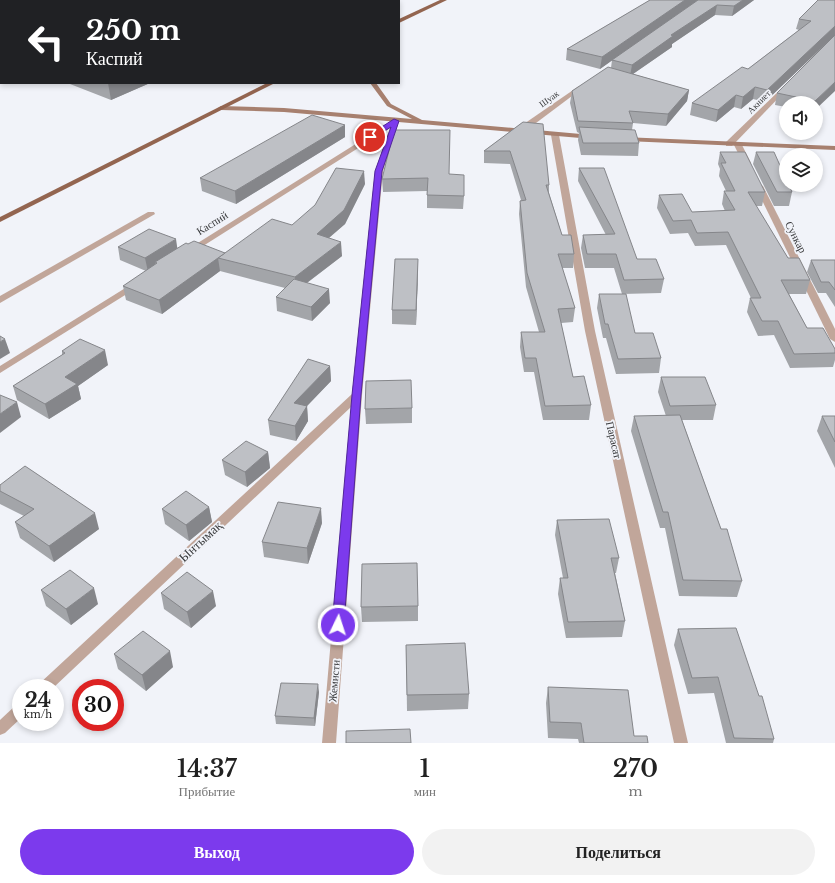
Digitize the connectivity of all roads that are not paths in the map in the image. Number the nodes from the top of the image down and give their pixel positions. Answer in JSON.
{"nodes":[{"id":1,"x":444,"y":0,"type":"edge"},
{"id":2,"x":400,"y":21,"type":"edge"},
{"id":3,"x":590,"y":81,"type":"edge"},
{"id":4,"x":790,"y":83,"type":"edge"},
{"id":5,"x":270,"y":84,"type":"edge"},
{"id":6,"x":374,"y":84,"type":"edge"},
{"id":7,"x":221,"y":108,"type":"junction"},
{"id":8,"x":396,"y":121,"type":"junction"},
{"id":9,"x":424,"y":123,"type":"junction"},
{"id":10,"x":521,"y":130,"type":"junction"},
{"id":11,"x":555,"y":135,"type":"junction"},
{"id":12,"x":603,"y":137,"type":"edge"},
{"id":13,"x":618,"y":138,"type":"edge"},
{"id":14,"x":734,"y":144,"type":"junction"},
{"id":15,"x":835,"y":148,"type":"edge"},
{"id":16,"x":151,"y":214,"type":"dead end"},
{"id":17,"x":0,"y":220,"type":"edge"},
{"id":18,"x":181,"y":256,"type":"edge"},
{"id":19,"x":141,"y":281,"type":"edge"},
{"id":20,"x":0,"y":300,"type":"edge"},
{"id":21,"x":835,"y":339,"type":"edge"},
{"id":22,"x":0,"y":370,"type":"edge"},
{"id":23,"x":357,"y":395,"type":"junction"},
{"id":24,"x":54,"y":679,"type":"edge"},
{"id":25,"x":12,"y":718,"type":"edge"},
{"id":26,"x":0,"y":729,"type":"edge"},
{"id":27,"x":329,"y":743,"type":"edge"},
{"id":28,"x":682,"y":743,"type":"edge"}],
"edges":[{"from":1,"to":2,"type":"main road"},
{"from":3,"to":10,"type":"street","name":"Шуак"},
{"from":4,"to":14,"type":"street","name":"Акниет"},
{"from":5,"to":7,"type":"main road"},
{"from":6,"to":9,"type":"street"},
{"from":7,"to":8,"type":"street"},
{"from":7,"to":17,"type":"main road"},
{"from":8,"to":9,"type":"street"},
{"from":8,"to":18,"type":"street","name":"Каспий"},
{"from":8,"to":23,"type":"street","name":"Жемисти"},
{"from":9,"to":10,"type":"street"},
{"from":10,"to":11,"type":"street"},
{"from":11,"to":12,"type":"street"},
{"from":11,"to":28,"type":"street","name":"Парасат"},
{"from":13,"to":14,"type":"street"},
{"from":14,"to":15,"type":"street"},
{"from":14,"to":21,"type":"street","name":"Сункар"},
{"from":16,"to":20,"type":"street"},
{"from":19,"to":22,"type":"street"},
{"from":23,"to":24,"type":"street","name":"Ынтымақ"},
{"from":23,"to":27,"type":"street","name":"Жемисти"},
{"from":25,"to":26,"type":"street"}]}
